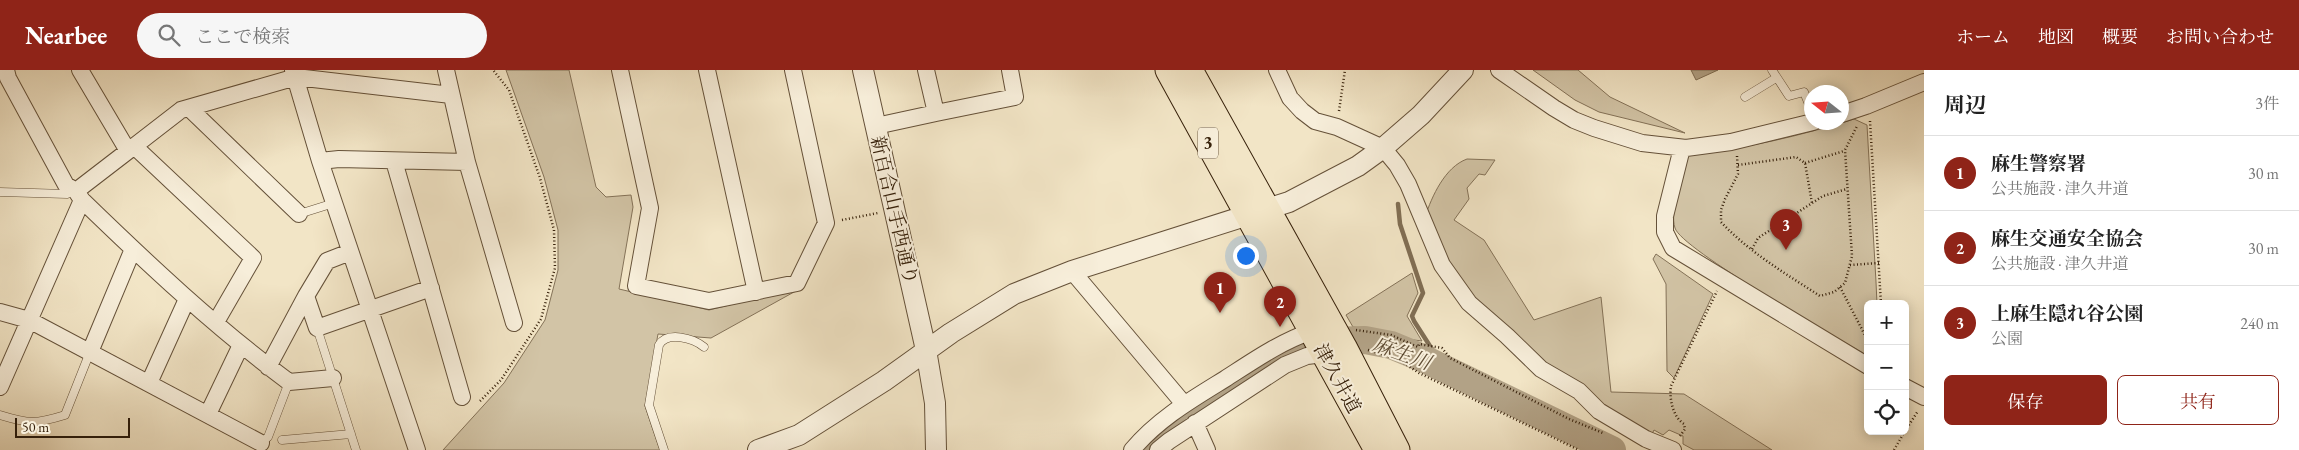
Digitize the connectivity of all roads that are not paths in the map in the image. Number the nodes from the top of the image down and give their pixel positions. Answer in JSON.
{"nodes":[{"id":1,"x":6,"y":70,"type":"edge"},
{"id":2,"x":80,"y":70,"type":"edge"},
{"id":3,"x":446,"y":70,"type":"edge"},
{"id":4,"x":620,"y":70,"type":"edge"},
{"id":5,"x":707,"y":70,"type":"edge"},
{"id":6,"x":793,"y":70,"type":"edge"},
{"id":7,"x":863,"y":70,"type":"edge"},
{"id":8,"x":926,"y":70,"type":"edge"},
{"id":9,"x":1010,"y":70,"type":"edge"},
{"id":10,"x":1168,"y":70,"type":"edge"},
{"id":11,"x":1190,"y":70,"type":"edge"},
{"id":12,"x":1277,"y":70,"type":"edge"},
{"id":13,"x":1463,"y":70,"type":"edge"},
{"id":14,"x":1499,"y":70,"type":"edge"},
{"id":15,"x":1772,"y":70,"type":"edge"},
{"id":16,"x":294,"y":74,"type":"edge"},
{"id":17,"x":1776,"y":78,"type":"junction"},
{"id":18,"x":1924,"y":82,"type":"edge"},
{"id":19,"x":1804,"y":92,"type":"edge"},
{"id":20,"x":452,"y":95,"type":"junction"},
{"id":21,"x":1745,"y":97,"type":"dead end"},
{"id":22,"x":189,"y":108,"type":"junction"},
{"id":23,"x":1849,"y":112,"type":"edge"},
{"id":24,"x":936,"y":113,"type":"junction"},
{"id":25,"x":1804,"y":124,"type":"edge"},
{"id":26,"x":876,"y":126,"type":"junction"},
{"id":27,"x":1383,"y":148,"type":"junction"},
{"id":28,"x":1682,"y":148,"type":"junction"},
{"id":29,"x":131,"y":149,"type":"junction"},
{"id":30,"x":320,"y":160,"type":"junction"},
{"id":31,"x":394,"y":161,"type":"junction"},
{"id":32,"x":467,"y":162,"type":"junction"},
{"id":33,"x":1,"y":191,"type":"edge"},
{"id":34,"x":79,"y":195,"type":"junction"},
{"id":35,"x":0,"y":202,"type":"edge"},
{"id":36,"x":334,"y":203,"type":"junction"},
{"id":37,"x":1257,"y":213,"type":"junction"},
{"id":38,"x":299,"y":214,"type":"joint"},
{"id":39,"x":133,"y":249,"type":"junction"},
{"id":40,"x":350,"y":252,"type":"junction"},
{"id":41,"x":1072,"y":270,"type":"junction"},
{"id":42,"x":431,"y":288,"type":"junction"},
{"id":43,"x":756,"y":292,"type":"junction"},
{"id":44,"x":306,"y":296,"type":"junction"},
{"id":45,"x":187,"y":299,"type":"junction"},
{"id":46,"x":371,"y":309,"type":"junction"},
{"id":47,"x":0,"y":312,"type":"edge"},
{"id":48,"x":29,"y":320,"type":"junction"},
{"id":49,"x":216,"y":322,"type":"junction"},
{"id":50,"x":514,"y":323,"type":"dead end"},
{"id":51,"x":317,"y":328,"type":"junction"},
{"id":52,"x":1334,"y":341,"type":"junction"},
{"id":53,"x":241,"y":345,"type":"junction"},
{"id":54,"x":704,"y":346,"type":"dead end"},
{"id":55,"x":926,"y":350,"type":"junction"},
{"id":56,"x":90,"y":352,"type":"junction"},
{"id":57,"x":1864,"y":364,"type":"edge"},
{"id":58,"x":268,"y":367,"type":"junction"},
{"id":59,"x":333,"y":378,"type":"junction"},
{"id":60,"x":288,"y":382,"type":"junction"},
{"id":61,"x":149,"y":383,"type":"junction"},
{"id":62,"x":0,"y":387,"type":"edge"},
{"id":63,"x":1908,"y":390,"type":"edge"},
{"id":64,"x":462,"y":397,"type":"dead end"},
{"id":65,"x":1922,"y":403,"type":"edge"},
{"id":66,"x":1184,"y":404,"type":"junction"},
{"id":67,"x":1204,"y":405,"type":"junction"},
{"id":68,"x":208,"y":414,"type":"junction"},
{"id":69,"x":0,"y":415,"type":"edge"},
{"id":70,"x":1195,"y":424,"type":"junction"},
{"id":71,"x":351,"y":434,"type":"junction"},
{"id":72,"x":282,"y":440,"type":"dead end"},
{"id":73,"x":261,"y":443,"type":"joint"},
{"id":74,"x":1643,"y":444,"type":"edge"},
{"id":75,"x":356,"y":450,"type":"edge"},
{"id":76,"x":417,"y":450,"type":"edge"},
{"id":77,"x":664,"y":450,"type":"edge"},
{"id":78,"x":758,"y":450,"type":"edge"},
{"id":79,"x":936,"y":450,"type":"edge"},
{"id":80,"x":1132,"y":450,"type":"edge"},
{"id":81,"x":1158,"y":450,"type":"edge"},
{"id":82,"x":1207,"y":450,"type":"edge"},
{"id":83,"x":1377,"y":450,"type":"edge"},
{"id":84,"x":1397,"y":450,"type":"edge"},
{"id":85,"x":1673,"y":450,"type":"edge"}],
"edges":[{"from":1,"to":34,"type":"street"},
{"from":2,"to":29,"type":"street"},
{"from":3,"to":20,"type":"street"},
{"from":4,"to":43,"type":"street"},
{"from":5,"to":43,"type":"street"},
{"from":6,"to":43,"type":"street"},
{"from":7,"to":26,"type":"street","name":"新百合山手西通り"},
{"from":8,"to":24,"type":"street"},
{"from":9,"to":24,"type":"street"},
{"from":10,"to":37,"type":"main road","name":"津久井道","number":"3"},
{"from":11,"to":37,"type":"main road","name":"津久井道","number":"3"},
{"from":12,"to":27,"type":"street"},
{"from":13,"to":27,"type":"street"},
{"from":14,"to":28,"type":"street"},
{"from":15,"to":17,"type":"lane"},
{"from":16,"to":20,"type":"street"},
{"from":16,"to":22,"type":"street"},
{"from":16,"to":30,"type":"street"},
{"from":17,"to":19,"type":"lane"},
{"from":17,"to":21,"type":"lane"},
{"from":18,"to":23,"type":"street"},
{"from":20,"to":32,"type":"street"},
{"from":22,"to":29,"type":"street"},
{"from":22,"to":38,"type":"street"},
{"from":24,"to":26,"type":"street"},
{"from":25,"to":28,"type":"street"},
{"from":26,"to":55,"type":"street","name":"新百合山手西通り"},
{"from":27,"to":37,"type":"street"},
{"from":27,"to":74,"type":"street"},
{"from":28,"to":57,"type":"street"},
{"from":29,"to":34,"type":"street"},
{"from":29,"to":49,"type":"street"},
{"from":30,"to":31,"type":"street"},
{"from":30,"to":36,"type":"street"},
{"from":31,"to":32,"type":"street"},
{"from":31,"to":42,"type":"street"},
{"from":32,"to":50,"type":"street"},
{"from":33,"to":34,"type":"lane"},
{"from":33,"to":35,"type":"lane"},
{"from":34,"to":39,"type":"street"},
{"from":34,"to":48,"type":"street"},
{"from":36,"to":38,"type":"lane"},
{"from":36,"to":40,"type":"street"},
{"from":37,"to":41,"type":"street"},
{"from":37,"to":52,"type":"main road","name":"津久井道","number":"3"},
{"from":39,"to":45,"type":"street"},
{"from":39,"to":56,"type":"street"},
{"from":40,"to":44,"type":"street"},
{"from":40,"to":46,"type":"street"},
{"from":41,"to":55,"type":"street"},
{"from":41,"to":66,"type":"street"},
{"from":42,"to":46,"type":"street"},
{"from":42,"to":64,"type":"street"},
{"from":44,"to":51,"type":"street"},
{"from":44,"to":58,"type":"street"},
{"from":45,"to":49,"type":"street"},
{"from":45,"to":61,"type":"street"},
{"from":46,"to":51,"type":"street"},
{"from":46,"to":76,"type":"street"},
{"from":47,"to":48,"type":"street"},
{"from":48,"to":56,"type":"street"},
{"from":48,"to":62,"type":"street"},
{"from":49,"to":53,"type":"street"},
{"from":51,"to":59,"type":"lane"},
{"from":52,"to":67,"type":"street"},
{"from":52,"to":67,"type":"street"},
{"from":52,"to":83,"type":"main road","name":"津久井道","number":"3"},
{"from":52,"to":84,"type":"main road","name":"津久井道","number":"3"},
{"from":53,"to":58,"type":"street"},
{"from":53,"to":68,"type":"street"},
{"from":54,"to":77,"type":"lane"},
{"from":55,"to":78,"type":"street"},
{"from":55,"to":79,"type":"street","name":"新百合山手西通り"},
{"from":56,"to":61,"type":"street"},
{"from":56,"to":69,"type":"lane"},
{"from":58,"to":60,"type":"street"},
{"from":59,"to":60,"type":"street"},
{"from":59,"to":71,"type":"lane"},
{"from":60,"to":73,"type":"lane"},
{"from":61,"to":68,"type":"street"},
{"from":63,"to":65,"type":"street"},
{"from":66,"to":67,"type":"street"},
{"from":66,"to":80,"type":"street"},
{"from":67,"to":70,"type":"street"},
{"from":68,"to":73,"type":"street"},
{"from":70,"to":81,"type":"street"},
{"from":70,"to":82,"type":"street"},
{"from":71,"to":72,"type":"lane"},
{"from":71,"to":75,"type":"lane"},
{"from":74,"to":85,"type":"street"}]}
